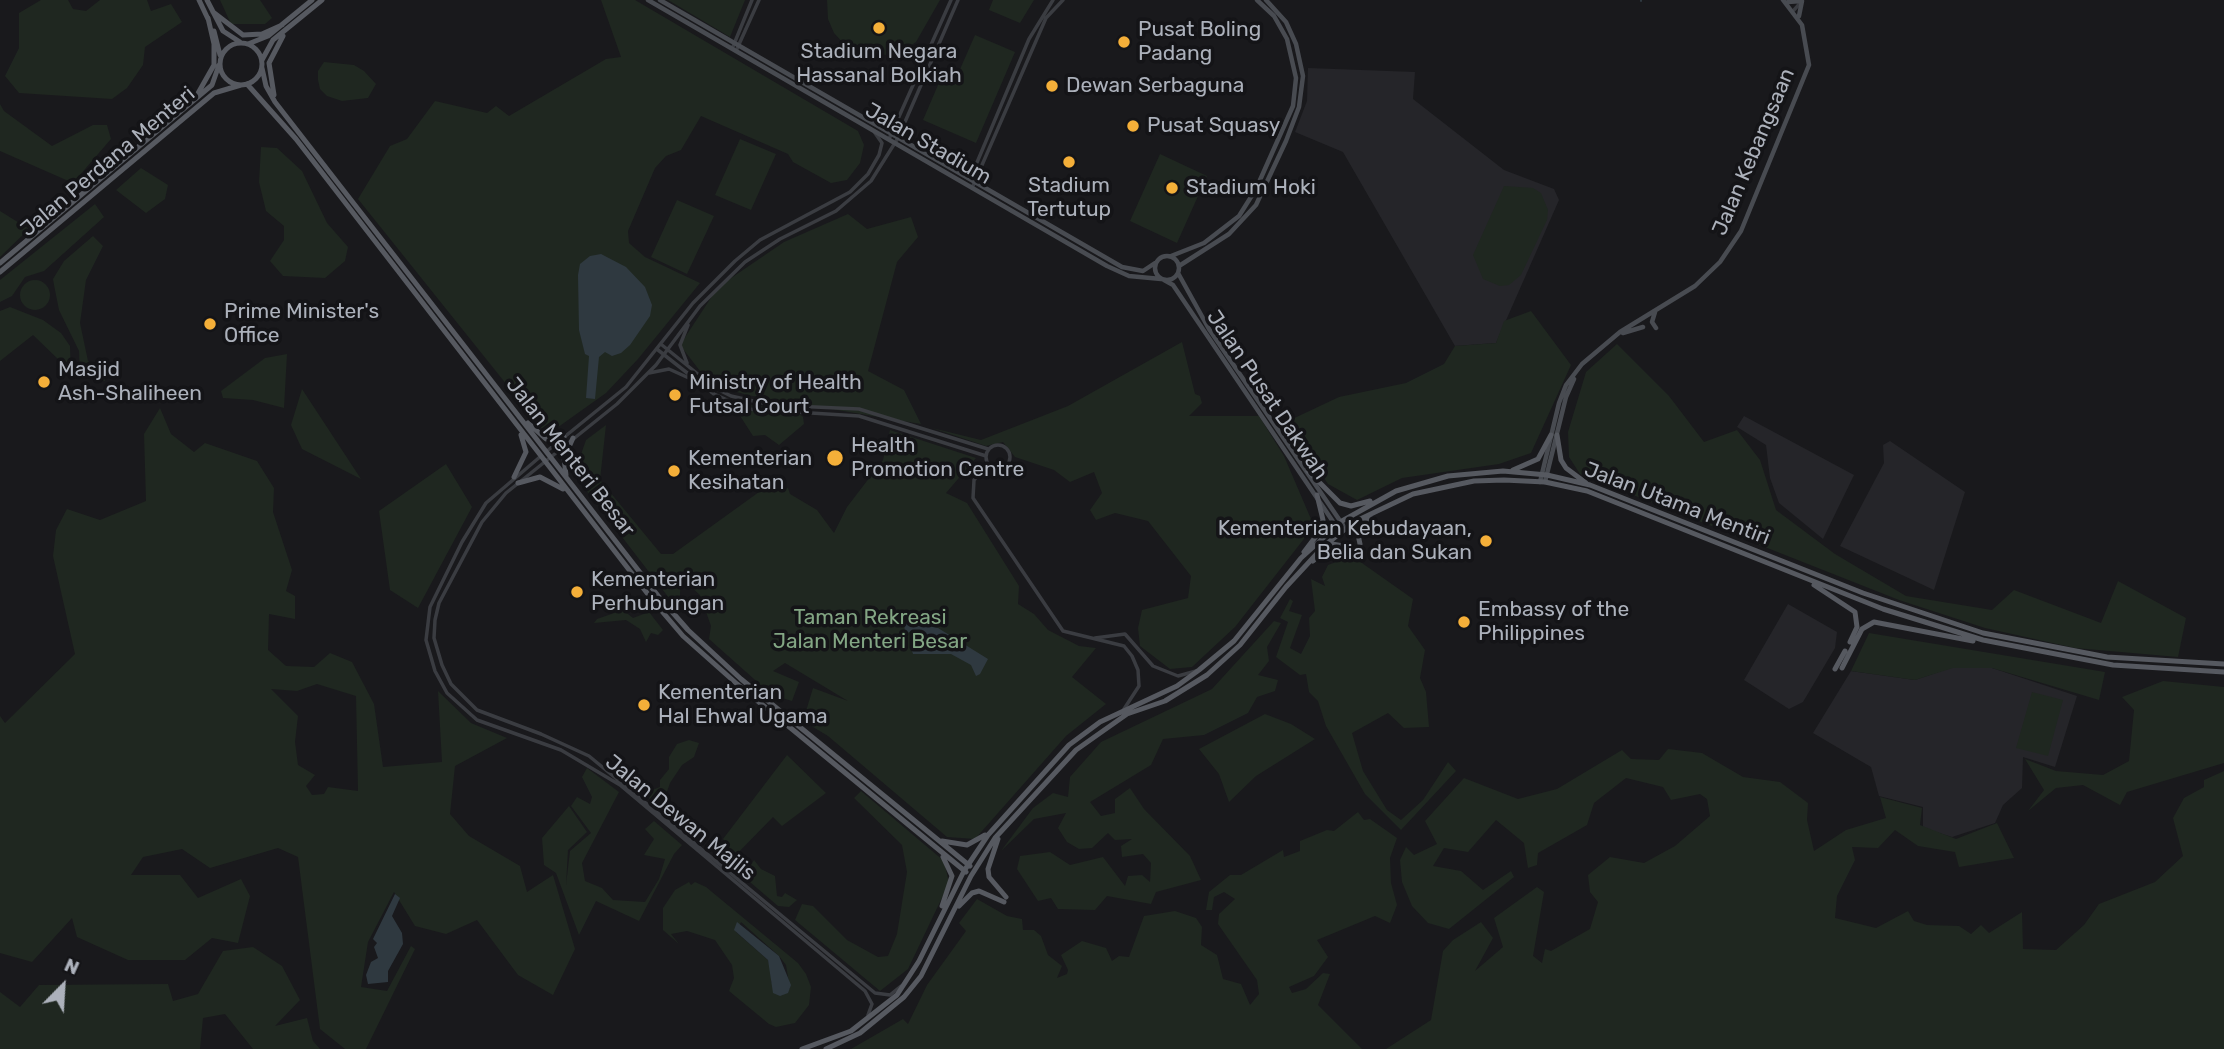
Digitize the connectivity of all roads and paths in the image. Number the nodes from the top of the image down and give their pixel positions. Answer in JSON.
{"nodes":[{"id":1,"x":199,"y":0,"type":"edge"},
{"id":2,"x":207,"y":0,"type":"edge"},
{"id":3,"x":312,"y":0,"type":"edge"},
{"id":4,"x":322,"y":0,"type":"edge"},
{"id":5,"x":648,"y":0,"type":"edge"},
{"id":6,"x":660,"y":0,"type":"edge"},
{"id":7,"x":752,"y":0,"type":"edge"},
{"id":8,"x":759,"y":0,"type":"edge"},
{"id":9,"x":951,"y":0,"type":"edge"},
{"id":10,"x":958,"y":0,"type":"edge"},
{"id":11,"x":1053,"y":0,"type":"edge"},
{"id":12,"x":1063,"y":0,"type":"edge"},
{"id":13,"x":1257,"y":0,"type":"edge"},
{"id":14,"x":1266,"y":0,"type":"edge"},
{"id":15,"x":1784,"y":1,"type":"edge"},
{"id":16,"x":1803,"y":1,"type":"edge"},
{"id":17,"x":1794,"y":10,"type":"junction"},
{"id":18,"x":213,"y":12,"type":"junction"},
{"id":19,"x":1799,"y":17,"type":"junction"},
{"id":20,"x":208,"y":18,"type":"junction"},
{"id":21,"x":285,"y":27,"type":"junction"},
{"id":22,"x":240,"y":42,"type":"junction"},
{"id":23,"x":248,"y":44,"type":"junction"},
{"id":24,"x":735,"y":47,"type":"junction"},
{"id":25,"x":262,"y":60,"type":"junction"},
{"id":26,"x":219,"y":62,"type":"junction"},
{"id":27,"x":262,"y":68,"type":"junction"},
{"id":28,"x":244,"y":85,"type":"junction"},
{"id":29,"x":194,"y":100,"type":"junction"},
{"id":30,"x":275,"y":102,"type":"junction"},
{"id":31,"x":872,"y":130,"type":"junction"},
{"id":32,"x":299,"y":137,"type":"junction"},
{"id":33,"x":891,"y":137,"type":"junction"},
{"id":34,"x":897,"y":140,"type":"junction"},
{"id":35,"x":971,"y":184,"type":"junction"},
{"id":36,"x":93,"y":195,"type":"junction"},
{"id":37,"x":49,"y":223,"type":"junction"},
{"id":38,"x":1171,"y":256,"type":"junction"},
{"id":39,"x":0,"y":263,"type":"edge"},
{"id":40,"x":1155,"y":263,"type":"junction"},
{"id":41,"x":1179,"y":266,"type":"junction"},
{"id":42,"x":0,"y":272,"type":"edge"},
{"id":43,"x":1178,"y":273,"type":"junction"},
{"id":44,"x":1163,"y":279,"type":"junction"},
{"id":45,"x":1655,"y":312,"type":"junction"},
{"id":46,"x":692,"y":317,"type":"junction"},
{"id":47,"x":1643,"y":327,"type":"dead end"},
{"id":48,"x":1656,"y":328,"type":"dead end"},
{"id":49,"x":1616,"y":336,"type":"junction"},
{"id":50,"x":662,"y":345,"type":"junction"},
{"id":51,"x":659,"y":350,"type":"junction"},
{"id":52,"x":667,"y":350,"type":"junction"},
{"id":53,"x":664,"y":355,"type":"junction"},
{"id":54,"x":690,"y":368,"type":"junction"},
{"id":55,"x":647,"y":374,"type":"junction"},
{"id":56,"x":707,"y":389,"type":"junction"},
{"id":57,"x":515,"y":412,"type":"junction"},
{"id":58,"x":519,"y":428,"type":"junction"},
{"id":59,"x":926,"y":430,"type":"junction"},
{"id":60,"x":1554,"y":435,"type":"junction"},
{"id":61,"x":564,"y":437,"type":"junction"},
{"id":62,"x":924,"y":437,"type":"junction"},
{"id":63,"x":573,"y":438,"type":"junction"},
{"id":64,"x":988,"y":449,"type":"junction"},
{"id":65,"x":986,"y":456,"type":"junction"},
{"id":66,"x":545,"y":457,"type":"junction"},
{"id":67,"x":989,"y":465,"type":"junction"},
{"id":68,"x":1308,"y":471,"type":"junction"},
{"id":69,"x":1503,"y":471,"type":"junction"},
{"id":70,"x":1544,"y":475,"type":"junction"},
{"id":71,"x":567,"y":479,"type":"junction"},
{"id":72,"x":516,"y":480,"type":"junction"},
{"id":73,"x":1543,"y":482,"type":"junction"},
{"id":74,"x":1590,"y":485,"type":"junction"},
{"id":75,"x":1396,"y":491,"type":"junction"},
{"id":76,"x":1413,"y":494,"type":"junction"},
{"id":77,"x":1317,"y":495,"type":"junction"},
{"id":78,"x":573,"y":498,"type":"junction"},
{"id":79,"x":1342,"y":521,"type":"junction"},
{"id":80,"x":1340,"y":528,"type":"junction"},
{"id":81,"x":1301,"y":558,"type":"junction"},
{"id":82,"x":1304,"y":567,"type":"junction"},
{"id":83,"x":1783,"y":569,"type":"junction"},
{"id":84,"x":430,"y":607,"type":"junction"},
{"id":85,"x":437,"y":611,"type":"junction"},
{"id":86,"x":1090,"y":638,"type":"junction"},
{"id":87,"x":1983,"y":640,"type":"junction"},
{"id":88,"x":2224,"y":664,"type":"edge"},
{"id":89,"x":1199,"y":670,"type":"junction"},
{"id":90,"x":2224,"y":672,"type":"edge"},
{"id":91,"x":1124,"y":709,"type":"junction"},
{"id":92,"x":993,"y":828,"type":"junction"},
{"id":93,"x":1000,"y":832,"type":"junction"},
{"id":94,"x":936,"y":839,"type":"junction"},
{"id":95,"x":940,"y":851,"type":"junction"},
{"id":96,"x":968,"y":864,"type":"junction"},
{"id":97,"x":974,"y":870,"type":"junction"},
{"id":98,"x":964,"y":871,"type":"junction"},
{"id":99,"x":971,"y":876,"type":"junction"},
{"id":100,"x":953,"y":912,"type":"junction"},
{"id":101,"x":923,"y":954,"type":"junction"},
{"id":102,"x":908,"y":980,"type":"junction"},
{"id":103,"x":851,"y":1031,"type":"junction"},
{"id":104,"x":802,"y":1049,"type":"edge"},
{"id":105,"x":826,"y":1049,"type":"edge"}],
"edges":[{"from":1,"to":20,"type":"main road"},
{"from":2,"to":18,"type":"main road"},
{"from":3,"to":21,"type":"main road"},
{"from":4,"to":21,"type":"main road"},
{"from":5,"to":24,"type":"main road","name":"Jalan Stadium"},
{"from":6,"to":24,"type":"main road","name":"Jalan Stadium"},
{"from":7,"to":24,"type":"street"},
{"from":8,"to":24,"type":"street"},
{"from":9,"to":33,"type":"street"},
{"from":10,"to":34,"type":"street"},
{"from":11,"to":35,"type":"street"},
{"from":12,"to":35,"type":"street"},
{"from":13,"to":38,"type":"main road"},
{"from":14,"to":41,"type":"main road"},
{"from":15,"to":16,"type":"main road"},
{"from":15,"to":17,"type":"main road","name":"Jalan Kebangsaan"},
{"from":16,"to":17,"type":"street"},
{"from":16,"to":19,"type":"main road"},
{"from":17,"to":19,"type":"main road","name":"Jalan Kebangsaan"},
{"from":18,"to":21,"type":"main road"},
{"from":18,"to":22,"type":"main road"},
{"from":19,"to":45,"type":"main road","name":"Jalan Kebangsaan"},
{"from":20,"to":26,"type":"main road"},
{"from":20,"to":29,"type":"main road"},
{"from":21,"to":23,"type":"main road"},
{"from":21,"to":25,"type":"main road"},
{"from":21,"to":30,"type":"main road"},
{"from":22,"to":23,"type":"main road"},
{"from":22,"to":26,"type":"main road"},
{"from":23,"to":25,"type":"main road"},
{"from":24,"to":31,"type":"main road","name":"Jalan Stadium"},
{"from":24,"to":33,"type":"main road","name":"Jalan Stadium"},
{"from":25,"to":27,"type":"main road"},
{"from":26,"to":28,"type":"main road"},
{"from":26,"to":29,"type":"main road","name":"Jalan Perdana Menteri"},
{"from":27,"to":28,"type":"main road"},
{"from":27,"to":30,"type":"main road","name":"Jalan Menteri Besar"},
{"from":28,"to":32,"type":"main road","name":"Jalan Menteri Besar"},
{"from":28,"to":36,"type":"main road","name":"Jalan Perdana Menteri"},
{"from":29,"to":37,"type":"main road","name":"Jalan Perdana Menteri"},
{"from":30,"to":32,"type":"main road","name":"Jalan Menteri Besar"},
{"from":31,"to":33,"type":"main road","name":"Jalan Stadium"},
{"from":31,"to":50,"type":"street"},
{"from":32,"to":57,"type":"main road","name":"Jalan Menteri Besar"},
{"from":32,"to":58,"type":"main road","name":"Jalan Menteri Besar"},
{"from":33,"to":34,"type":"main road","name":"Jalan Stadium"},
{"from":34,"to":35,"type":"main road","name":"Jalan Stadium"},
{"from":34,"to":46,"type":"street"},
{"from":35,"to":40,"type":"main road","name":"Jalan Stadium"},
{"from":35,"to":44,"type":"main road","name":"Jalan Stadium"},
{"from":36,"to":37,"type":"main road"},
{"from":36,"to":42,"type":"main road","name":"Jalan Perdana Menteri"},
{"from":37,"to":39,"type":"main road","name":"Jalan Perdana Menteri"},
{"from":38,"to":40,"type":"main road"},
{"from":38,"to":41,"type":"main road"},
{"from":40,"to":44,"type":"main road"},
{"from":41,"to":43,"type":"main road"},
{"from":43,"to":44,"type":"main road"},
{"from":43,"to":68,"type":"main road","name":"Jalan Pusat Dakwah"},
{"from":44,"to":77,"type":"main road","name":"Jalan Pusat Dakwah"},
{"from":45,"to":48,"type":"main road"},
{"from":45,"to":49,"type":"main road","name":"Jalan Kebangsaan"},
{"from":46,"to":52,"type":"street"},
{"from":46,"to":54,"type":"street"},
{"from":47,"to":49,"type":"main road"},
{"from":49,"to":60,"type":"main road","name":"Jalan Kebangsaan"},
{"from":50,"to":51,"type":"street"},
{"from":50,"to":52,"type":"street"},
{"from":51,"to":53,"type":"street"},
{"from":51,"to":61,"type":"street"},
{"from":52,"to":53,"type":"street"},
{"from":52,"to":54,"type":"street"},
{"from":53,"to":55,"type":"street"},
{"from":53,"to":56,"type":"street"},
{"from":54,"to":59,"type":"street"},
{"from":55,"to":56,"type":"street"},
{"from":55,"to":63,"type":"street"},
{"from":56,"to":62,"type":"street"},
{"from":57,"to":61,"type":"main road"},
{"from":57,"to":66,"type":"main road","name":"Jalan Menteri Besar"},
{"from":58,"to":66,"type":"main road","name":"Jalan Menteri Besar"},
{"from":58,"to":72,"type":"main road"},
{"from":59,"to":62,"type":"street"},
{"from":59,"to":64,"type":"street"},
{"from":60,"to":69,"type":"main road"},
{"from":60,"to":70,"type":"main road","name":"Jalan Kebangsaan"},
{"from":60,"to":74,"type":"main road"},
{"from":61,"to":66,"type":"street"},
{"from":62,"to":65,"type":"street"},
{"from":63,"to":66,"type":"street"},
{"from":63,"to":71,"type":"main road"},
{"from":64,"to":65,"type":"street"},
{"from":64,"to":67,"type":"street"},
{"from":65,"to":67,"type":"street"},
{"from":66,"to":71,"type":"main road","name":"Jalan Menteri Besar"},
{"from":66,"to":72,"type":"street","name":"Jalan Dewan Majlis"},
{"from":66,"to":78,"type":"main road","name":"Jalan Menteri Besar"},
{"from":67,"to":86,"type":"street"},
{"from":68,"to":75,"type":"main road"},
{"from":68,"to":79,"type":"main road","name":"Jalan Pusat Dakwah"},
{"from":69,"to":70,"type":"main road","name":"Jalan Utama Mentiri"},
{"from":69,"to":75,"type":"main road","name":"Jalan Utama Mentiri"},
{"from":70,"to":73,"type":"main road","name":"Jalan Kebangsaan"},
{"from":70,"to":74,"type":"main road","name":"Jalan Utama Mentiri"},
{"from":71,"to":94,"type":"main road","name":"Jalan Menteri Besar"},
{"from":72,"to":78,"type":"main road"},
{"from":72,"to":84,"type":"street","name":"Jalan Dewan Majlis"},
{"from":72,"to":85,"type":"street","name":"Jalan Dewan Majlis"},
{"from":73,"to":76,"type":"main road","name":"Jalan Utama Mentiri"},
{"from":73,"to":83,"type":"main road","name":"Jalan Utama Mentiri"},
{"from":74,"to":88,"type":"main road","name":"Jalan Utama Mentiri"},
{"from":75,"to":79,"type":"main road","name":"Jalan Utama Mentiri"},
{"from":76,"to":80,"type":"main road","name":"Jalan Utama Mentiri"},
{"from":76,"to":82,"type":"main road"},
{"from":77,"to":80,"type":"main road","name":"Jalan Pusat Dakwah"},
{"from":77,"to":81,"type":"main road"},
{"from":78,"to":95,"type":"main road","name":"Jalan Menteri Besar"},
{"from":79,"to":80,"type":"main road","name":"Jalan Utama Mentiri"},
{"from":80,"to":81,"type":"main road","name":"Jalan Utama Mentiri"},
{"from":80,"to":82,"type":"main road","name":"Jalan Utama Mentiri"},
{"from":81,"to":89,"type":"main road","name":"Jalan Utama Mentiri"},
{"from":82,"to":93,"type":"main road","name":"Jalan Utama Mentiri"},
{"from":83,"to":87,"type":"main road","name":"Jalan Utama Mentiri"},
{"from":83,"to":87,"type":"main road"},
{"from":84,"to":85,"type":"street"},
{"from":84,"to":103,"type":"street","name":"Jalan Dewan Majlis"},
{"from":85,"to":102,"type":"street","name":"Jalan Dewan Majlis"},
{"from":86,"to":89,"type":"street"},
{"from":86,"to":91,"type":"street"},
{"from":87,"to":90,"type":"main road","name":"Jalan Utama Mentiri"},
{"from":89,"to":91,"type":"main road","name":"Jalan Utama Mentiri"},
{"from":91,"to":92,"type":"main road","name":"Jalan Utama Mentiri"},
{"from":92,"to":94,"type":"main road"},
{"from":92,"to":96,"type":"main road","name":"Jalan Utama Mentiri"},
{"from":93,"to":97,"type":"main road","name":"Jalan Utama Mentiri"},
{"from":93,"to":100,"type":"main road"},
{"from":94,"to":96,"type":"main road","name":"Jalan Menteri Besar"},
{"from":95,"to":98,"type":"main road","name":"Jalan Menteri Besar"},
{"from":95,"to":101,"type":"main road"},
{"from":96,"to":97,"type":"main road","name":"Jalan Menteri Besar"},
{"from":96,"to":98,"type":"main road","name":"Jalan Utama Mentiri"},
{"from":97,"to":99,"type":"main road","name":"Jalan Utama Mentiri"},
{"from":98,"to":99,"type":"main road","name":"Jalan Menteri Besar"},
{"from":98,"to":101,"type":"main road","name":"Jalan Utama Mentiri"},
{"from":99,"to":100,"type":"main road","name":"Jalan Utama Mentiri"},
{"from":100,"to":105,"type":"main road","name":"Jalan Utama Mentiri"},
{"from":101,"to":102,"type":"main road","name":"Jalan Utama Mentiri"},
{"from":102,"to":103,"type":"main road","name":"Jalan Utama Mentiri"},
{"from":103,"to":104,"type":"main road","name":"Jalan Utama Mentiri"}]}
